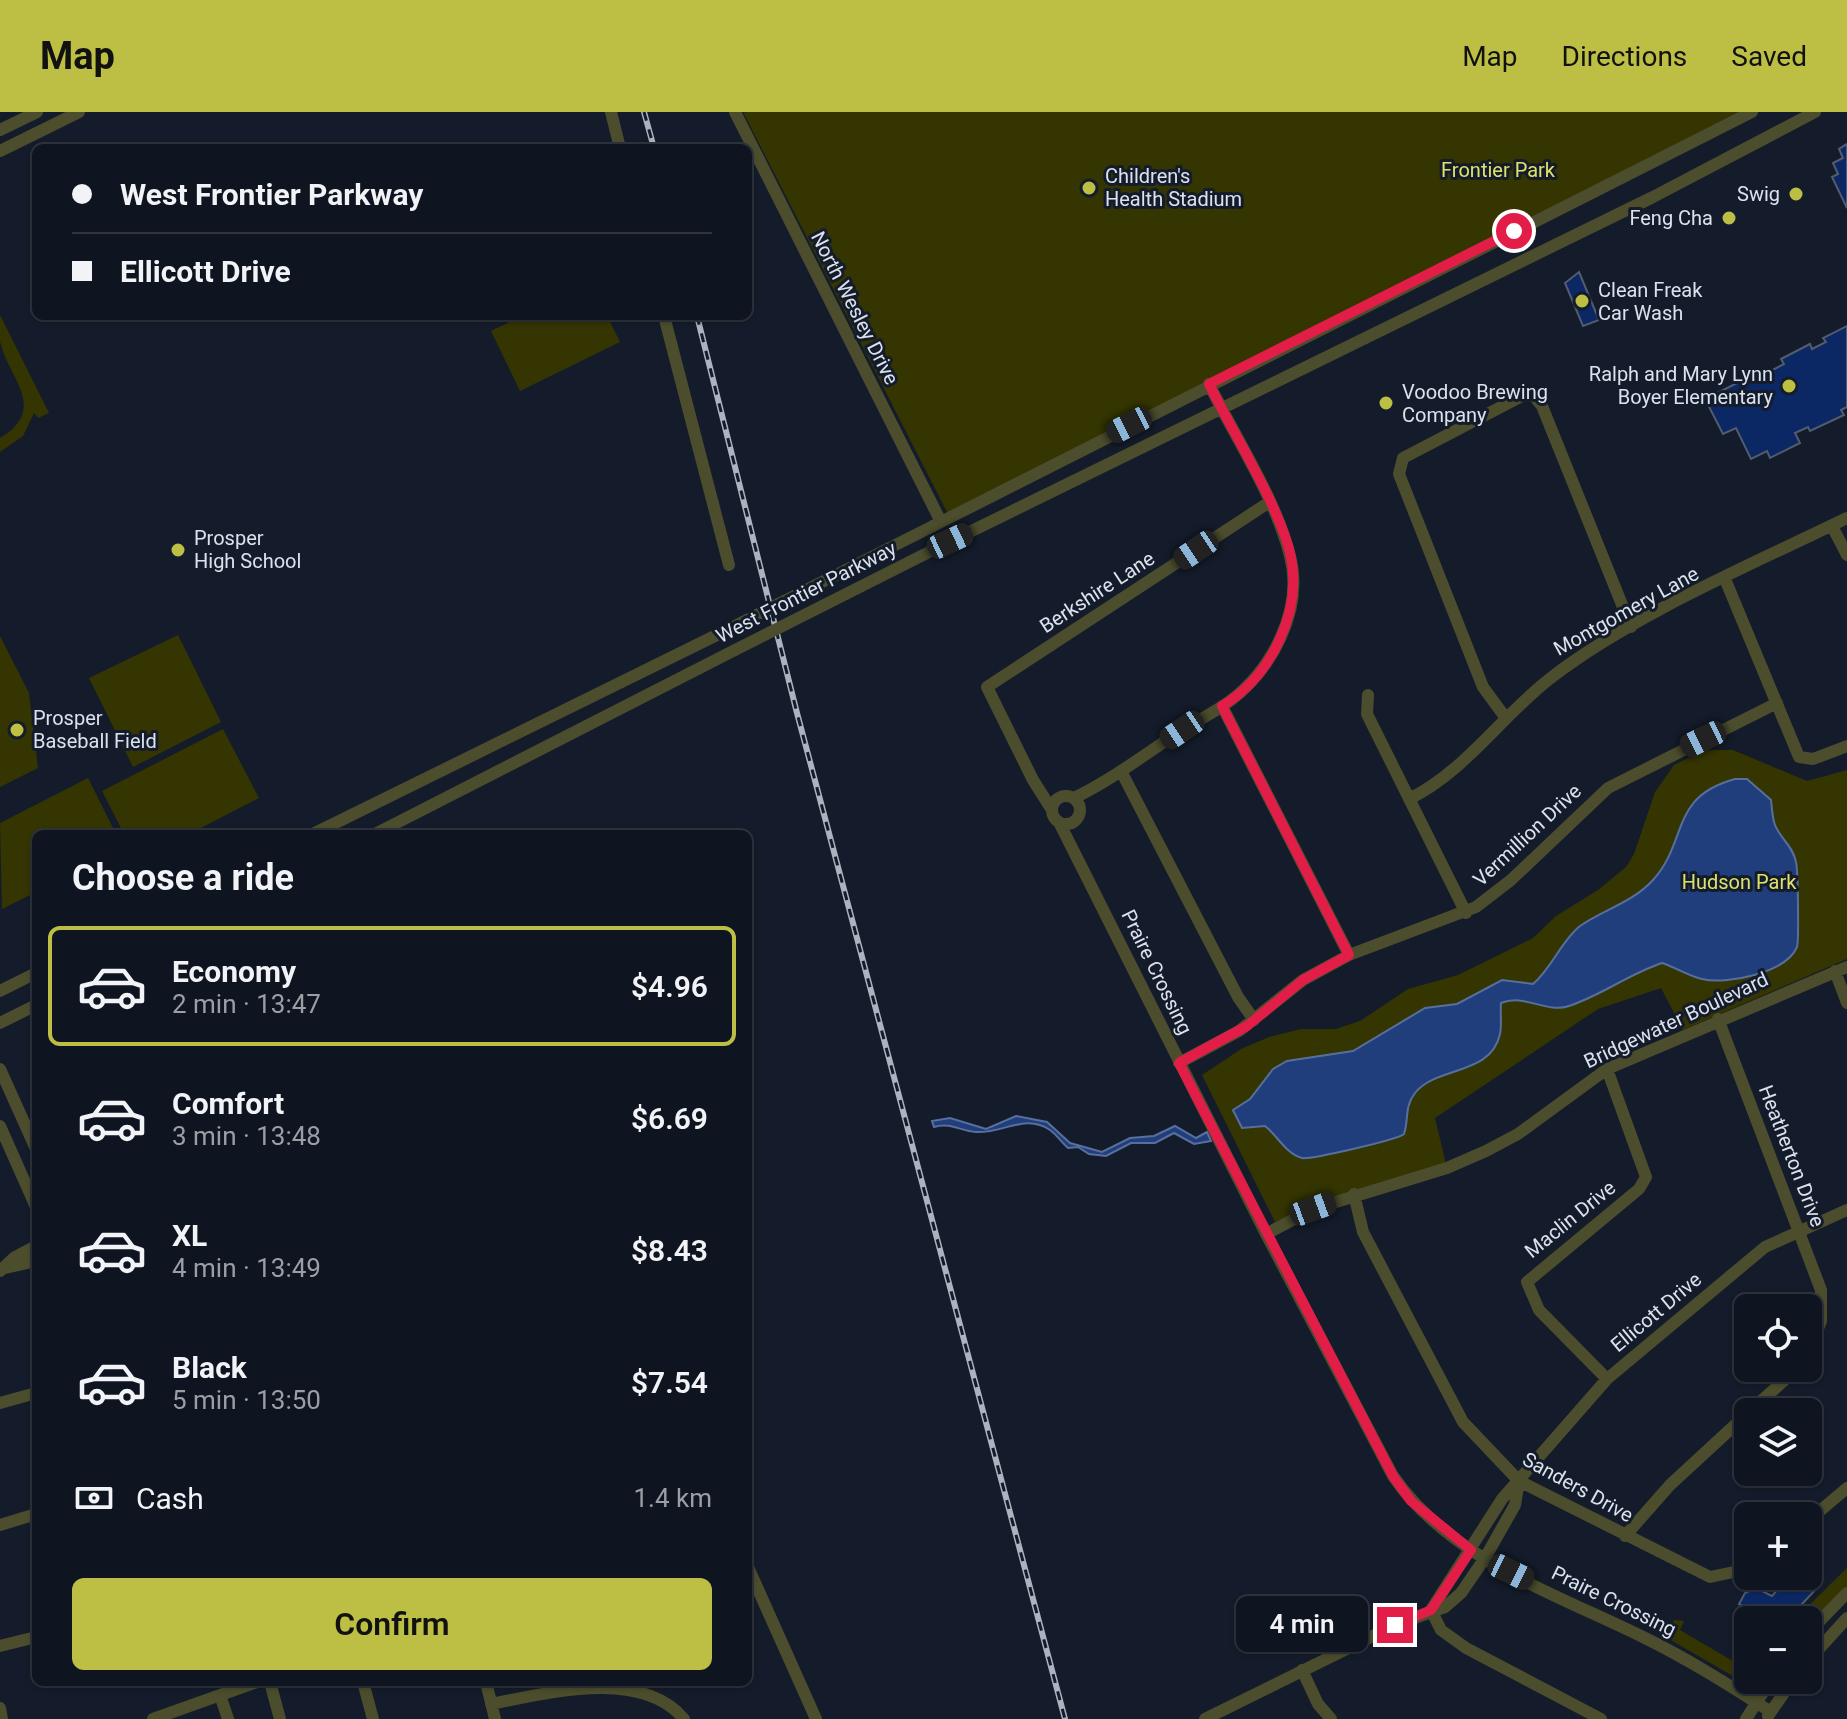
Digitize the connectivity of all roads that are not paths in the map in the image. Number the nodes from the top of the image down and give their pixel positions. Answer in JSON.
{"nodes":[{"id":1,"x":37,"y":112,"type":"edge"},
{"id":2,"x":79,"y":112,"type":"edge"},
{"id":3,"x":611,"y":112,"type":"edge"},
{"id":4,"x":735,"y":112,"type":"edge"},
{"id":5,"x":1752,"y":112,"type":"edge"},
{"id":6,"x":1815,"y":112,"type":"edge"},
{"id":7,"x":0,"y":130,"type":"edge"},
{"id":8,"x":619,"y":144,"type":"edge"},
{"id":9,"x":751,"y":144,"type":"edge"},
{"id":10,"x":752,"y":147,"type":"edge"},
{"id":11,"x":0,"y":151,"type":"edge"},
{"id":12,"x":665,"y":320,"type":"edge"},
{"id":13,"x":1209,"y":384,"type":"junction"},
{"id":14,"x":1222,"y":410,"type":"junction"},
{"id":15,"x":1268,"y":503,"type":"junction"},
{"id":16,"x":1847,"y":518,"type":"edge"},
{"id":17,"x":937,"y":524,"type":"junction"},
{"id":18,"x":1832,"y":526,"type":"junction"},
{"id":19,"x":1847,"y":555,"type":"edge"},
{"id":20,"x":729,"y":565,"type":"dead end"},
{"id":21,"x":1725,"y":579,"type":"junction"},
{"id":22,"x":1631,"y":627,"type":"junction"},
{"id":23,"x":987,"y":687,"type":"joint"},
{"id":24,"x":1368,"y":695,"type":"dead end"},
{"id":25,"x":1777,"y":703,"type":"junction"},
{"id":26,"x":1222,"y":706,"type":"junction"},
{"id":27,"x":1505,"y":717,"type":"junction"},
{"id":28,"x":1847,"y":746,"type":"edge"},
{"id":29,"x":1121,"y":771,"type":"junction"},
{"id":30,"x":1033,"y":780,"type":"junction"},
{"id":31,"x":1105,"y":783,"type":"junction"},
{"id":32,"x":1068,"y":797,"type":"junction"},
{"id":33,"x":1409,"y":799,"type":"junction"},
{"id":34,"x":1052,"y":810,"type":"junction"},
{"id":35,"x":1081,"y":810,"type":"junction"},
{"id":36,"x":1066,"y":822,"type":"junction"},
{"id":37,"x":321,"y":830,"type":"edge"},
{"id":38,"x":383,"y":830,"type":"edge"},
{"id":39,"x":1466,"y":913,"type":"junction"},
{"id":40,"x":1349,"y":955,"type":"junction"},
{"id":41,"x":1841,"y":969,"type":"edge"},
{"id":42,"x":32,"y":975,"type":"edge"},
{"id":43,"x":0,"y":991,"type":"edge"},
{"id":44,"x":1847,"y":1003,"type":"edge"},
{"id":45,"x":32,"y":1007,"type":"edge"},
{"id":46,"x":1718,"y":1019,"type":"junction"},
{"id":47,"x":1254,"y":1020,"type":"junction"},
{"id":48,"x":0,"y":1023,"type":"edge"},
{"id":49,"x":1179,"y":1063,"type":"junction"},
{"id":50,"x":0,"y":1069,"type":"edge"},
{"id":51,"x":1607,"y":1069,"type":"junction"},
{"id":52,"x":28,"y":1125,"type":"junction"},
{"id":53,"x":1,"y":1129,"type":"edge"},
{"id":54,"x":32,"y":1137,"type":"edge"},
{"id":55,"x":1354,"y":1194,"type":"junction"},
{"id":56,"x":32,"y":1198,"type":"edge"},
{"id":57,"x":1847,"y":1210,"type":"edge"},
{"id":58,"x":1799,"y":1229,"type":"junction"},
{"id":59,"x":1266,"y":1234,"type":"junction"},
{"id":60,"x":32,"y":1248,"type":"edge"},
{"id":61,"x":32,"y":1262,"type":"edge"},
{"id":62,"x":2,"y":1269,"type":"edge"},
{"id":63,"x":1821,"y":1294,"type":"edge"},
{"id":64,"x":1607,"y":1379,"type":"junction"},
{"id":65,"x":1782,"y":1382,"type":"edge"},
{"id":66,"x":32,"y":1394,"type":"edge"},
{"id":67,"x":1765,"y":1398,"type":"edge"},
{"id":68,"x":0,"y":1403,"type":"edge"},
{"id":69,"x":1734,"y":1426,"type":"edge"},
{"id":70,"x":1519,"y":1481,"type":"junction"},
{"id":71,"x":1847,"y":1488,"type":"edge"},
{"id":72,"x":1822,"y":1509,"type":"edge"},
{"id":73,"x":32,"y":1515,"type":"edge"},
{"id":74,"x":0,"y":1525,"type":"edge"},
{"id":75,"x":1625,"y":1536,"type":"junction"},
{"id":76,"x":1471,"y":1550,"type":"junction"},
{"id":77,"x":1485,"y":1558,"type":"junction"},
{"id":78,"x":1734,"y":1572,"type":"edge"},
{"id":79,"x":752,"y":1576,"type":"edge"},
{"id":80,"x":1847,"y":1593,"type":"edge"},
{"id":81,"x":1431,"y":1610,"type":"junction"},
{"id":82,"x":1847,"y":1618,"type":"edge"},
{"id":83,"x":1822,"y":1619,"type":"edge"},
{"id":84,"x":32,"y":1638,"type":"edge"},
{"id":85,"x":0,"y":1646,"type":"edge"},
{"id":86,"x":1822,"y":1646,"type":"edge"},
{"id":87,"x":1302,"y":1670,"type":"junction"},
{"id":88,"x":246,"y":1686,"type":"edge"},
{"id":89,"x":271,"y":1686,"type":"edge"},
{"id":90,"x":364,"y":1686,"type":"edge"},
{"id":91,"x":487,"y":1686,"type":"edge"},
{"id":92,"x":1761,"y":1694,"type":"edge"},
{"id":93,"x":1783,"y":1694,"type":"edge"},
{"id":94,"x":220,"y":1695,"type":"junction"},
{"id":95,"x":1756,"y":1702,"type":"junction"},
{"id":96,"x":491,"y":1704,"type":"junction"},
{"id":97,"x":0,"y":1708,"type":"edge"},
{"id":98,"x":1768,"y":1716,"type":"edge"},
{"id":99,"x":2,"y":1719,"type":"edge"},
{"id":100,"x":153,"y":1719,"type":"edge"},
{"id":101,"x":228,"y":1719,"type":"edge"},
{"id":102,"x":280,"y":1719,"type":"edge"},
{"id":103,"x":373,"y":1719,"type":"edge"},
{"id":104,"x":495,"y":1719,"type":"edge"},
{"id":105,"x":684,"y":1719,"type":"edge"},
{"id":106,"x":816,"y":1719,"type":"edge"},
{"id":107,"x":1205,"y":1719,"type":"edge"},
{"id":108,"x":1331,"y":1719,"type":"edge"},
{"id":109,"x":1601,"y":1719,"type":"edge"},
{"id":110,"x":1746,"y":1719,"type":"edge"}],
"edges":[{"from":1,"to":7,"type":"street"},
{"from":2,"to":11,"type":"street"},
{"from":3,"to":8,"type":"street"},
{"from":4,"to":9,"type":"street","name":"North Wesley Drive"},
{"from":5,"to":13,"type":"street","name":"West Frontier Parkway"},
{"from":6,"to":14,"type":"street","name":"West Frontier Parkway"},
{"from":10,"to":17,"type":"street","name":"North Wesley Drive"},
{"from":12,"to":20,"type":"street"},
{"from":13,"to":14,"type":"street"},
{"from":13,"to":17,"type":"street","name":"West Frontier Parkway"},
{"from":14,"to":15,"type":"street"},
{"from":14,"to":38,"type":"street","name":"West Frontier Parkway","bridge":true},
{"from":15,"to":23,"type":"street","name":"Berkshire Lane"},
{"from":15,"to":26,"type":"street"},
{"from":16,"to":18,"type":"street","name":"Montgomery Lane"},
{"from":17,"to":37,"type":"street","name":"West Frontier Parkway","bridge":true},
{"from":18,"to":19,"type":"street"},
{"from":18,"to":21,"type":"street","name":"Montgomery Lane"},
{"from":21,"to":22,"type":"street","name":"Montgomery Lane"},
{"from":21,"to":25,"type":"street"},
{"from":22,"to":27,"type":"street","name":"Montgomery Lane"},
{"from":22,"to":27,"type":"street"},
{"from":23,"to":30,"type":"street","name":"Praire Crossing"},
{"from":24,"to":33,"type":"street"},
{"from":25,"to":28,"type":"street"},
{"from":25,"to":39,"type":"street","name":"Vermillion Drive"},
{"from":26,"to":29,"type":"street"},
{"from":26,"to":40,"type":"street"},
{"from":27,"to":33,"type":"street","name":"Montgomery Lane"},
{"from":29,"to":31,"type":"street"},
{"from":29,"to":47,"type":"street"},
{"from":30,"to":32,"type":"street"},
{"from":30,"to":34,"type":"street","name":"Praire Crossing"},
{"from":31,"to":32,"type":"street"},
{"from":31,"to":35,"type":"street"},
{"from":32,"to":34,"type":"street"},
{"from":32,"to":35,"type":"street"},
{"from":33,"to":39,"type":"street"},
{"from":34,"to":36,"type":"street","name":"Praire Crossing"},
{"from":35,"to":36,"type":"street"},
{"from":36,"to":49,"type":"street","name":"Praire Crossing"},
{"from":39,"to":40,"type":"street","name":"Vermillion Drive"},
{"from":40,"to":47,"type":"street","name":"Vermillion Drive"},
{"from":41,"to":44,"type":"street"},
{"from":41,"to":46,"type":"street","name":"Bridgewater Boulevard"},
{"from":42,"to":43,"type":"street"},
{"from":45,"to":48,"type":"street"},
{"from":46,"to":51,"type":"street","name":"Bridgewater Boulevard"},
{"from":46,"to":58,"type":"street","name":"Heatherton Drive"},
{"from":47,"to":49,"type":"street","name":"Vermillion Drive"},
{"from":49,"to":59,"type":"street","name":"Praire Crossing"},
{"from":50,"to":52,"type":"street"},
{"from":51,"to":55,"type":"street","name":"Bridgewater Boulevard"},
{"from":51,"to":64,"type":"street","name":"Maclin Drive"},
{"from":52,"to":53,"type":"street"},
{"from":52,"to":54,"type":"street"},
{"from":53,"to":56,"type":"street"},
{"from":55,"to":59,"type":"street","name":"Bridgewater Boulevard"},
{"from":55,"to":70,"type":"street","name":"Sanders Drive"},
{"from":57,"to":58,"type":"street","name":"Ellicott Drive"},
{"from":58,"to":63,"type":"street","name":"Heatherton Drive"},
{"from":58,"to":64,"type":"street","name":"Ellicott Drive"},
{"from":59,"to":76,"type":"street","name":"Praire Crossing"},
{"from":60,"to":62,"type":"street"},
{"from":61,"to":62,"type":"street"},
{"from":64,"to":70,"type":"street","name":"Ellicott Drive"},
{"from":65,"to":67,"type":"street"},
{"from":66,"to":68,"type":"street"},
{"from":69,"to":75,"type":"street"},
{"from":70,"to":75,"type":"street","name":"Sanders Drive"},
{"from":70,"to":76,"type":"street","name":"Ellicott Drive"},
{"from":70,"to":77,"type":"street","name":"Ellicott Drive"},
{"from":71,"to":72,"type":"street"},
{"from":73,"to":74,"type":"street"},
{"from":75,"to":78,"type":"street","name":"Sanders Drive"},
{"from":76,"to":77,"type":"street","name":"Praire Crossing"},
{"from":76,"to":81,"type":"street","name":"Ellicott Drive"},
{"from":77,"to":81,"type":"street","name":"Ellicott Drive"},
{"from":77,"to":95,"type":"street","name":"Praire Crossing"},
{"from":79,"to":106,"type":"street"},
{"from":80,"to":83,"type":"street"},
{"from":81,"to":87,"type":"street","name":"Ellicott Drive"},
{"from":81,"to":109,"type":"street"},
{"from":82,"to":86,"type":"street"},
{"from":84,"to":85,"type":"street"},
{"from":87,"to":107,"type":"street","name":"Ellicott Drive"},
{"from":87,"to":108,"type":"street"},
{"from":88,"to":94,"type":"street"},
{"from":89,"to":102,"type":"street"},
{"from":90,"to":103,"type":"street"},
{"from":91,"to":96,"type":"street"},
{"from":92,"to":95,"type":"street"},
{"from":93,"to":98,"type":"street"},
{"from":94,"to":100,"type":"street"},
{"from":94,"to":101,"type":"street"},
{"from":95,"to":98,"type":"street","name":"Praire Crossing"},
{"from":95,"to":110,"type":"street"},
{"from":96,"to":104,"type":"street"},
{"from":96,"to":105,"type":"street"},
{"from":97,"to":99,"type":"street"}]}
